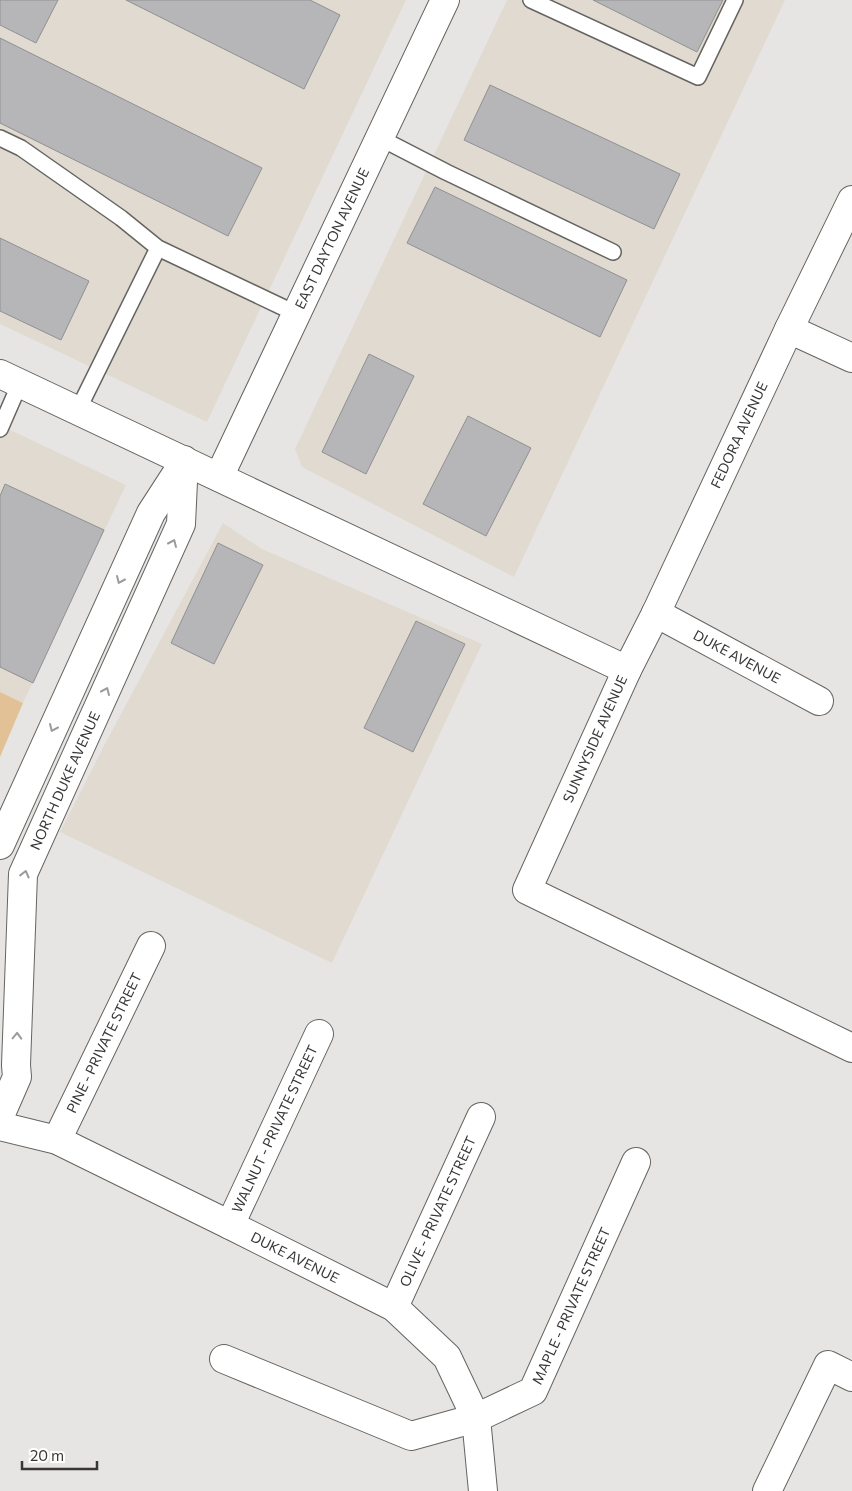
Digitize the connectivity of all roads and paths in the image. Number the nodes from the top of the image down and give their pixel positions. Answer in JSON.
{"nodes":[{"id":1,"x":445,"y":0,"type":"edge"},
{"id":2,"x":531,"y":0,"type":"edge"},
{"id":3,"x":735,"y":0,"type":"edge"},
{"id":4,"x":0,"y":138,"type":"edge"},
{"id":5,"x":380,"y":138,"type":"junction"},
{"id":6,"x":852,"y":200,"type":"edge"},
{"id":7,"x":158,"y":248,"type":"junction"},
{"id":8,"x":612,"y":252,"type":"dead end"},
{"id":9,"x":297,"y":314,"type":"junction"},
{"id":10,"x":789,"y":329,"type":"junction"},
{"id":11,"x":852,"y":358,"type":"edge"},
{"id":12,"x":10,"y":379,"type":"edge"},
{"id":13,"x":78,"y":410,"type":"junction"},
{"id":14,"x":0,"y":429,"type":"edge"},
{"id":15,"x":184,"y":460,"type":"junction"},
{"id":16,"x":219,"y":476,"type":"junction"},
{"id":17,"x":656,"y":613,"type":"junction"},
{"id":18,"x":627,"y":670,"type":"junction"},
{"id":19,"x":819,"y":700,"type":"dead end"},
{"id":20,"x":0,"y":845,"type":"edge"},
{"id":21,"x":151,"y":946,"type":"dead end"},
{"id":22,"x":319,"y":1034,"type":"dead end"},
{"id":23,"x":852,"y":1048,"type":"edge"},
{"id":24,"x":8,"y":1065,"type":"edge"},
{"id":25,"x":0,"y":1116,"type":"edge"},
{"id":26,"x":481,"y":1117,"type":"dead end"},
{"id":27,"x":0,"y":1126,"type":"edge"},
{"id":28,"x":57,"y":1140,"type":"junction"},
{"id":29,"x":636,"y":1162,"type":"dead end"},
{"id":30,"x":230,"y":1224,"type":"junction"},
{"id":31,"x":394,"y":1307,"type":"junction"},
{"id":32,"x":224,"y":1359,"type":"dead end"},
{"id":33,"x":840,"y":1371,"type":"edge"},
{"id":34,"x":476,"y":1418,"type":"junction"},
{"id":35,"x":483,"y":1491,"type":"edge"},
{"id":36,"x":767,"y":1491,"type":"edge"}],
"edges":[{"from":1,"to":5,"type":"street","name":"EAST DAYTON AVENUE"},
{"from":2,"to":3,"type":"lane"},
{"from":4,"to":7,"type":"lane"},
{"from":5,"to":8,"type":"lane"},
{"from":5,"to":9,"type":"street","name":"EAST DAYTON AVENUE"},
{"from":6,"to":10,"type":"street","name":"FEDORA AVENUE"},
{"from":7,"to":9,"type":"lane"},
{"from":7,"to":13,"type":"lane"},
{"from":9,"to":16,"type":"street","name":"EAST DAYTON AVENUE"},
{"from":10,"to":11,"type":"street"},
{"from":10,"to":17,"type":"street","name":"FEDORA AVENUE"},
{"from":12,"to":13,"type":"street"},
{"from":12,"to":14,"type":"lane"},
{"from":13,"to":15,"type":"street"},
{"from":15,"to":16,"type":"street"},
{"from":15,"to":20,"type":"street","one_way":true},
{"from":24,"to":15,"type":"street","name":"NORTH DUKE AVENUE","one_way":true},
{"from":16,"to":18,"type":"street","name":"SUNNYSIDE AVENUE"},
{"from":17,"to":18,"type":"street","name":"FEDORA AVENUE"},
{"from":17,"to":19,"type":"street","name":"DUKE AVENUE"},
{"from":18,"to":23,"type":"street","name":"SUNNYSIDE AVENUE"},
{"from":21,"to":28,"type":"street","name":"PINE - PRIVATE STREET"},
{"from":22,"to":30,"type":"street","name":"WALNUT - PRIVATE STREET"},
{"from":24,"to":25,"type":"street","name":"NORTH DUKE AVENUE"},
{"from":26,"to":31,"type":"street","name":"OLIVE - PRIVATE STREET"},
{"from":27,"to":28,"type":"street","name":"DUKE AVENUE"},
{"from":28,"to":30,"type":"street","name":"DUKE AVENUE"},
{"from":29,"to":34,"type":"street","name":"MAPLE - PRIVATE STREET"},
{"from":30,"to":31,"type":"street","name":"DUKE AVENUE"},
{"from":31,"to":34,"type":"street","name":"DUKE AVENUE"},
{"from":32,"to":34,"type":"street","name":"MAPLE - PRIVATE STREET"},
{"from":33,"to":36,"type":"street"},
{"from":34,"to":35,"type":"street","name":"DUKE AVENUE"}]}
